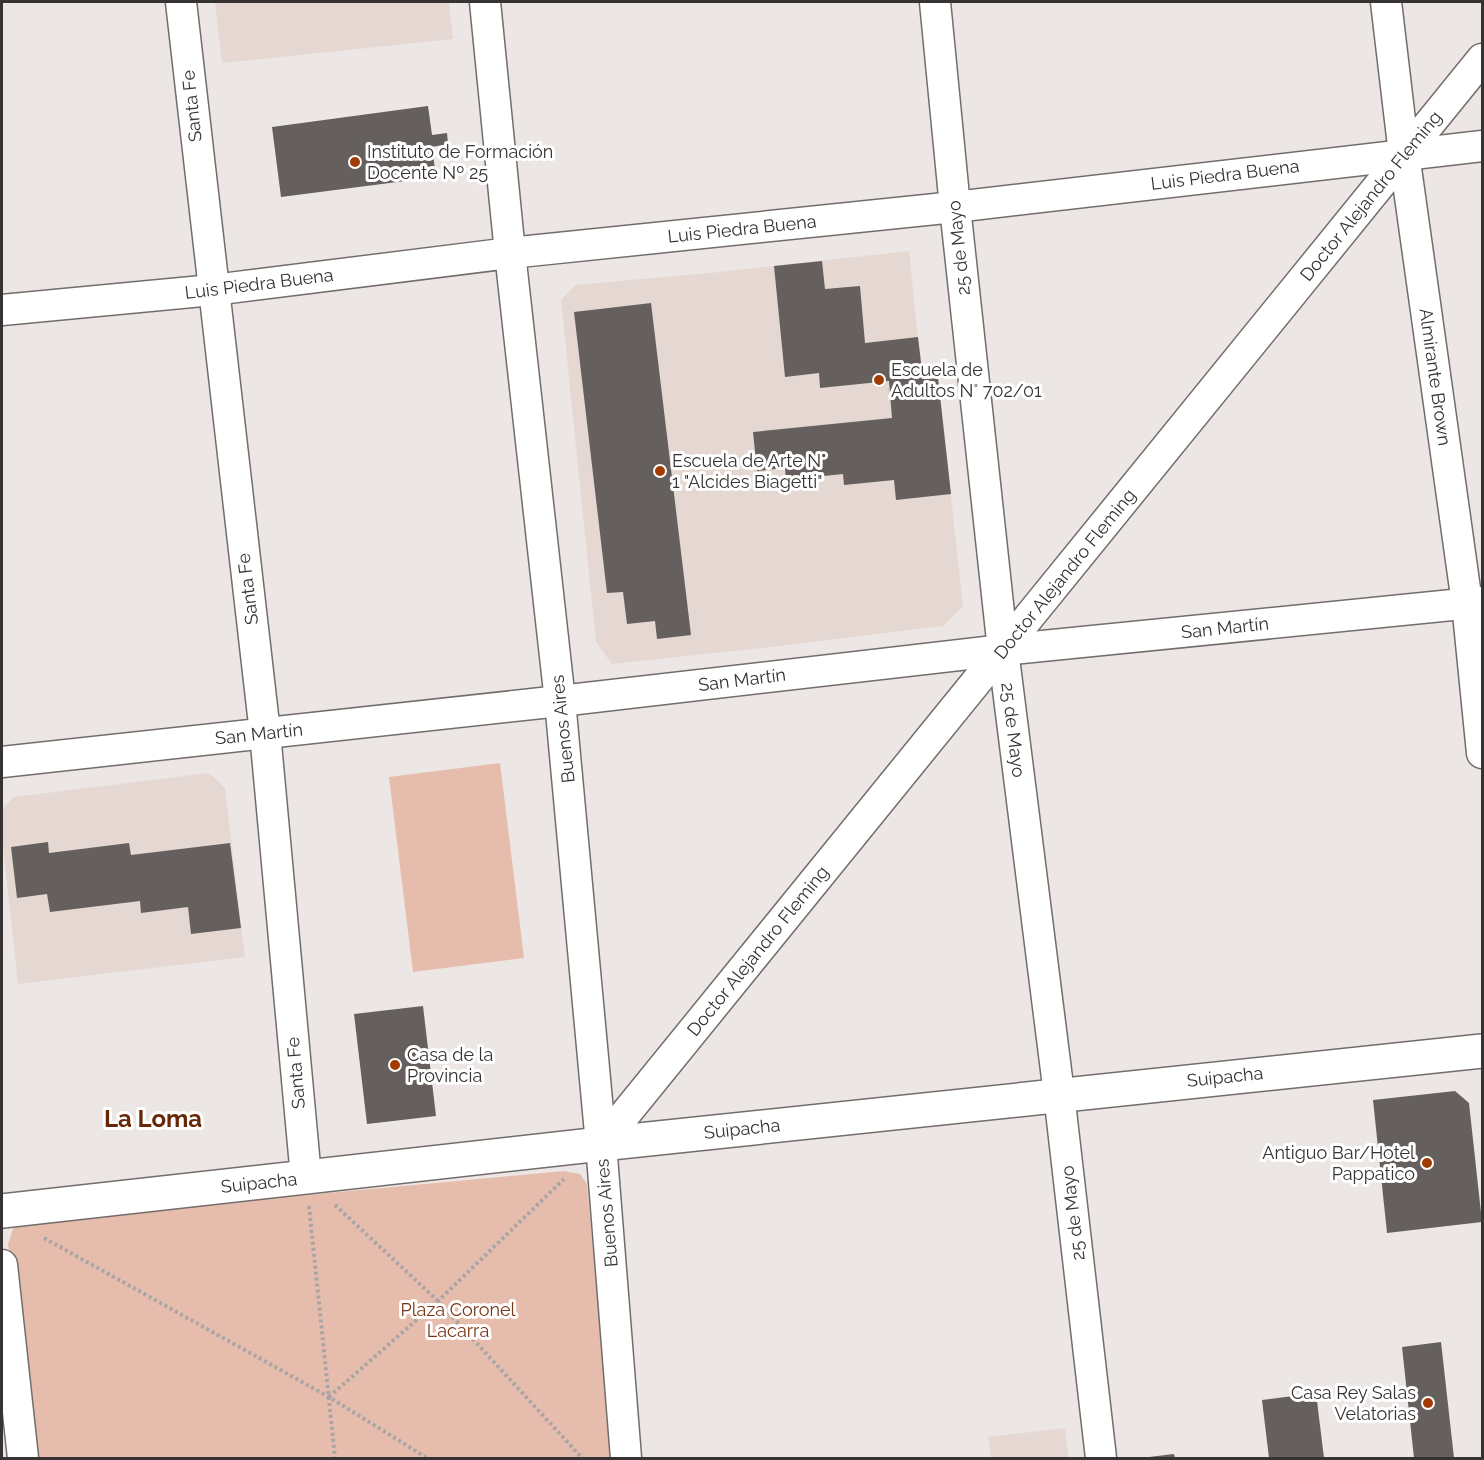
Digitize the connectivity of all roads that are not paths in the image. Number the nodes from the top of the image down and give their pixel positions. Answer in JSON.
{"nodes":[{"id":1,"x":181,"y":2,"type":"edge"},
{"id":2,"x":485,"y":2,"type":"edge"},
{"id":3,"x":935,"y":2,"type":"edge"},
{"id":4,"x":1386,"y":2,"type":"edge"},
{"id":5,"x":1482,"y":59,"type":"edge"},
{"id":6,"x":1482,"y":146,"type":"edge"},
{"id":7,"x":1404,"y":154,"type":"junction"},
{"id":8,"x":955,"y":207,"type":"junction"},
{"id":9,"x":510,"y":253,"type":"junction"},
{"id":10,"x":213,"y":290,"type":"junction"},
{"id":11,"x":2,"y":310,"type":"edge"},
{"id":12,"x":1475,"y":603,"type":"edge"},
{"id":13,"x":1003,"y":650,"type":"junction"},
{"id":14,"x":560,"y":701,"type":"junction"},
{"id":15,"x":265,"y":733,"type":"junction"},
{"id":16,"x":1482,"y":753,"type":"edge"},
{"id":17,"x":2,"y":762,"type":"edge"},
{"id":18,"x":1482,"y":1051,"type":"edge"},
{"id":19,"x":1059,"y":1094,"type":"junction"},
{"id":20,"x":601,"y":1144,"type":"junction"},
{"id":21,"x":306,"y":1178,"type":"junction"},
{"id":22,"x":2,"y":1210,"type":"edge"},
{"id":23,"x":2,"y":1265,"type":"edge"},
{"id":24,"x":23,"y":1458,"type":"edge"},
{"id":25,"x":626,"y":1458,"type":"edge"},
{"id":26,"x":1101,"y":1458,"type":"edge"}],
"edges":[{"from":1,"to":10,"type":"street","name":"Santa Fe"},
{"from":2,"to":9,"type":"street","name":"Buenos Aires"},
{"from":3,"to":8,"type":"street","name":"25 de Mayo"},
{"from":4,"to":7,"type":"street","name":"Almirante Brown"},
{"from":5,"to":7,"type":"street","name":"Doctor Alejandro Fleming"},
{"from":6,"to":7,"type":"street","name":"Luis Piedra Buena"},
{"from":7,"to":8,"type":"street","name":"Luis Piedra Buena"},
{"from":7,"to":12,"type":"street","name":"Almirante Brown"},
{"from":7,"to":13,"type":"street","name":"Doctor Alejandro Fleming"},
{"from":8,"to":9,"type":"street","name":"Luis Piedra Buena"},
{"from":8,"to":13,"type":"street","name":"25 de Mayo"},
{"from":9,"to":10,"type":"street","name":"Luis Piedra Buena"},
{"from":9,"to":14,"type":"street","name":"Buenos Aires"},
{"from":10,"to":11,"type":"street","name":"Luis Piedra Buena"},
{"from":10,"to":15,"type":"street","name":"Santa Fe"},
{"from":12,"to":13,"type":"street","name":"San Martín"},
{"from":12,"to":16,"type":"street","name":"Almirante Brown"},
{"from":13,"to":14,"type":"street","name":"San Martín"},
{"from":13,"to":19,"type":"street","name":"25 de Mayo"},
{"from":13,"to":20,"type":"street","name":"Doctor Alejandro Fleming"},
{"from":14,"to":15,"type":"street","name":"San Martín"},
{"from":14,"to":20,"type":"street","name":"Buenos Aires"},
{"from":15,"to":17,"type":"street","name":"San Martín"},
{"from":15,"to":21,"type":"street","name":"Santa Fe"},
{"from":18,"to":19,"type":"street","name":"Suipacha"},
{"from":19,"to":20,"type":"street","name":"Suipacha"},
{"from":19,"to":26,"type":"street","name":"25 de Mayo"},
{"from":20,"to":21,"type":"street","name":"Suipacha"},
{"from":20,"to":25,"type":"street","name":"Buenos Aires"},
{"from":21,"to":22,"type":"street","name":"Suipacha"},
{"from":23,"to":24,"type":"street"}]}
